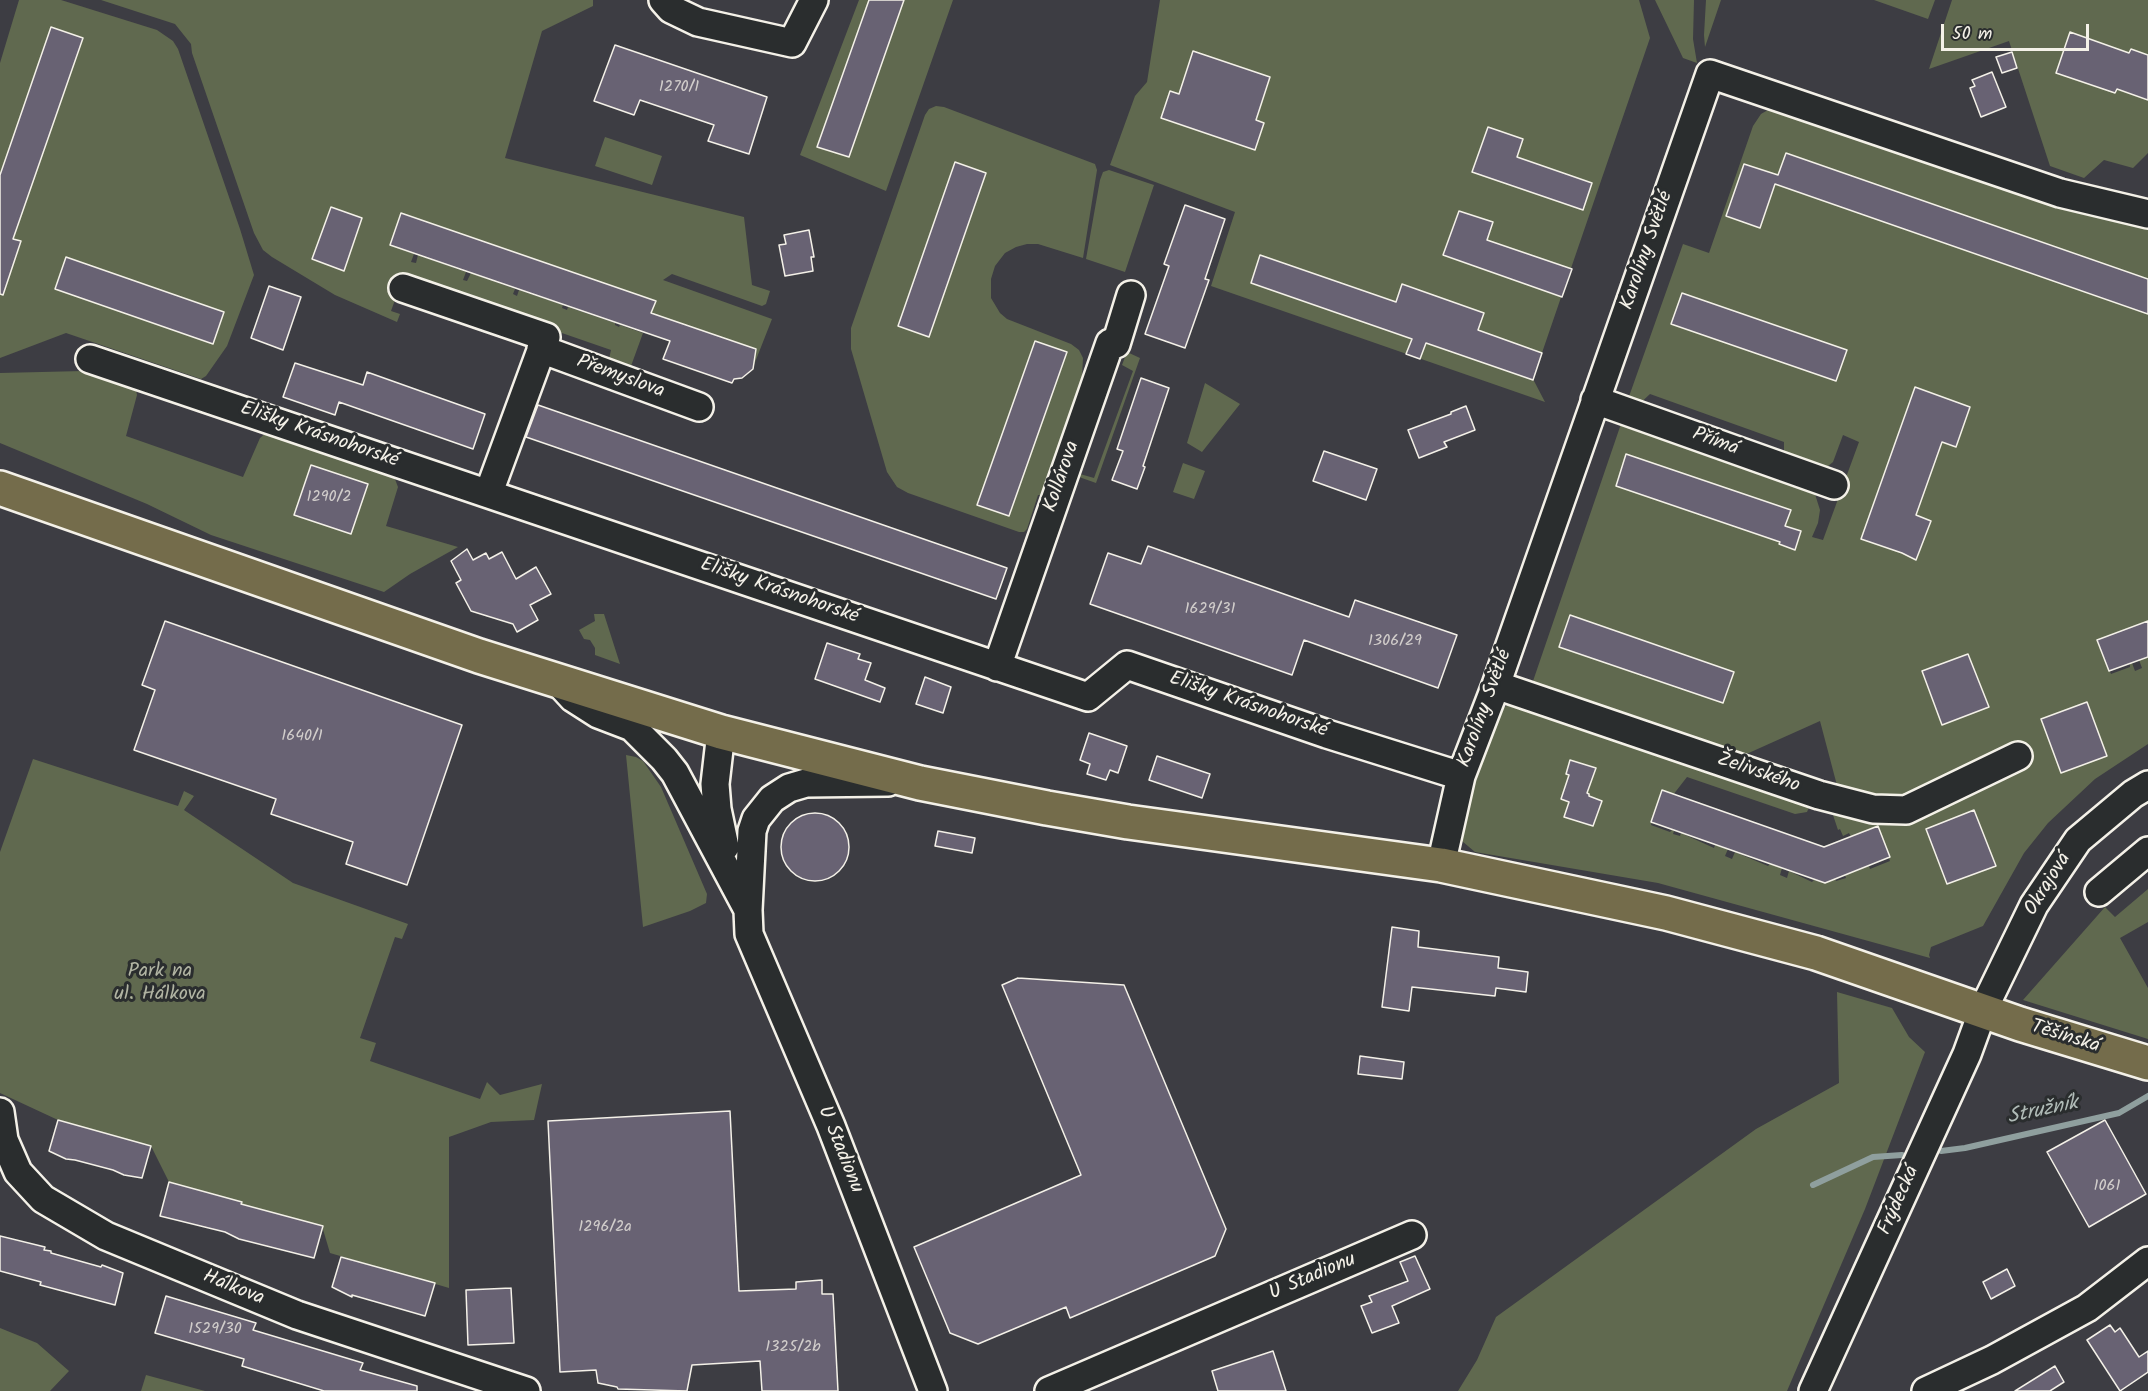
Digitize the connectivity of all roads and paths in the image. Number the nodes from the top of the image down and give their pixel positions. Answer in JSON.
{"nodes":[{"id":1,"x":663,"y":0,"type":"edge"},
{"id":2,"x":813,"y":0,"type":"edge"},
{"id":3,"x":2148,"y":214,"type":"edge"},
{"id":4,"x":403,"y":288,"type":"dead end"},
{"id":5,"x":1131,"y":295,"type":"dead end"},
{"id":6,"x":541,"y":349,"type":"junction"},
{"id":7,"x":90,"y":358,"type":"dead end"},
{"id":8,"x":1595,"y":400,"type":"junction"},
{"id":9,"x":699,"y":407,"type":"dead end"},
{"id":10,"x":1834,"y":485,"type":"dead end"},
{"id":11,"x":0,"y":488,"type":"edge"},
{"id":12,"x":489,"y":492,"type":"junction"},
{"id":13,"x":997,"y":667,"type":"junction"},
{"id":14,"x":557,"y":681,"type":"junction"},
{"id":15,"x":1496,"y":685,"type":"junction"},
{"id":16,"x":721,"y":732,"type":"junction"},
{"id":17,"x":2018,"y":756,"type":"dead end"},
{"id":18,"x":1461,"y":776,"type":"junction"},
{"id":19,"x":920,"y":783,"type":"junction"},
{"id":20,"x":2148,"y":785,"type":"edge"},
{"id":21,"x":2148,"y":851,"type":"edge"},
{"id":22,"x":1441,"y":865,"type":"junction"},
{"id":23,"x":2099,"y":892,"type":"dead end"},
{"id":24,"x":748,"y":909,"type":"junction"},
{"id":25,"x":1983,"y":1010,"type":"junction"},
{"id":26,"x":2148,"y":1063,"type":"edge"},
{"id":27,"x":0,"y":1112,"type":"edge"},
{"id":28,"x":1412,"y":1235,"type":"dead end"},
{"id":29,"x":2148,"y":1261,"type":"edge"},
{"id":30,"x":526,"y":1391,"type":"edge"},
{"id":31,"x":933,"y":1391,"type":"edge"},
{"id":32,"x":1049,"y":1391,"type":"edge"},
{"id":33,"x":1813,"y":1391,"type":"edge"},
{"id":34,"x":1926,"y":1391,"type":"edge"}],
"edges":[{"from":1,"to":2,"type":"street"},
{"from":3,"to":8,"type":"street","name":"Karolíny Světlé"},
{"from":4,"to":6,"type":"street"},
{"from":5,"to":13,"type":"street","name":"Kollárova"},
{"from":6,"to":9,"type":"street","name":"Přemyslova"},
{"from":6,"to":12,"type":"street"},
{"from":7,"to":12,"type":"street","name":"Elišky Krásnohorské"},
{"from":8,"to":10,"type":"street","name":"Přímá"},
{"from":8,"to":15,"type":"street","name":"Karolíny Světlé"},
{"from":11,"to":14,"type":"main road","name":"Těšínská"},
{"from":12,"to":13,"type":"street","name":"Elišky Krásnohorské"},
{"from":13,"to":18,"type":"street","name":"Elišky Krásnohorské"},
{"from":14,"to":16,"type":"main road","name":"Těšínská"},
{"from":14,"to":24,"type":"street","name":"U Stadionu"},
{"from":15,"to":17,"type":"street","name":"Želivského"},
{"from":15,"to":18,"type":"street","name":"Karolíny Světlé"},
{"from":16,"to":19,"type":"main road","name":"Těšínská"},
{"from":16,"to":24,"type":"street","name":"U Stadionu"},
{"from":18,"to":22,"type":"street","name":"Karolíny Světlé"},
{"from":19,"to":22,"type":"main road","name":"Těšínská"},
{"from":19,"to":24,"type":"street","name":"U Stadionu"},
{"from":20,"to":25,"type":"street","name":"Okrajová"},
{"from":21,"to":23,"type":"street"},
{"from":22,"to":25,"type":"main road","name":"Těšínská"},
{"from":24,"to":31,"type":"street","name":"U Stadionu"},
{"from":25,"to":26,"type":"main road","name":"Těšínská"},
{"from":25,"to":33,"type":"street","name":"Frýdecká"},
{"from":27,"to":30,"type":"street","name":"Hálkova"},
{"from":28,"to":32,"type":"street","name":"U Stadionu"},
{"from":29,"to":34,"type":"street"}]}
